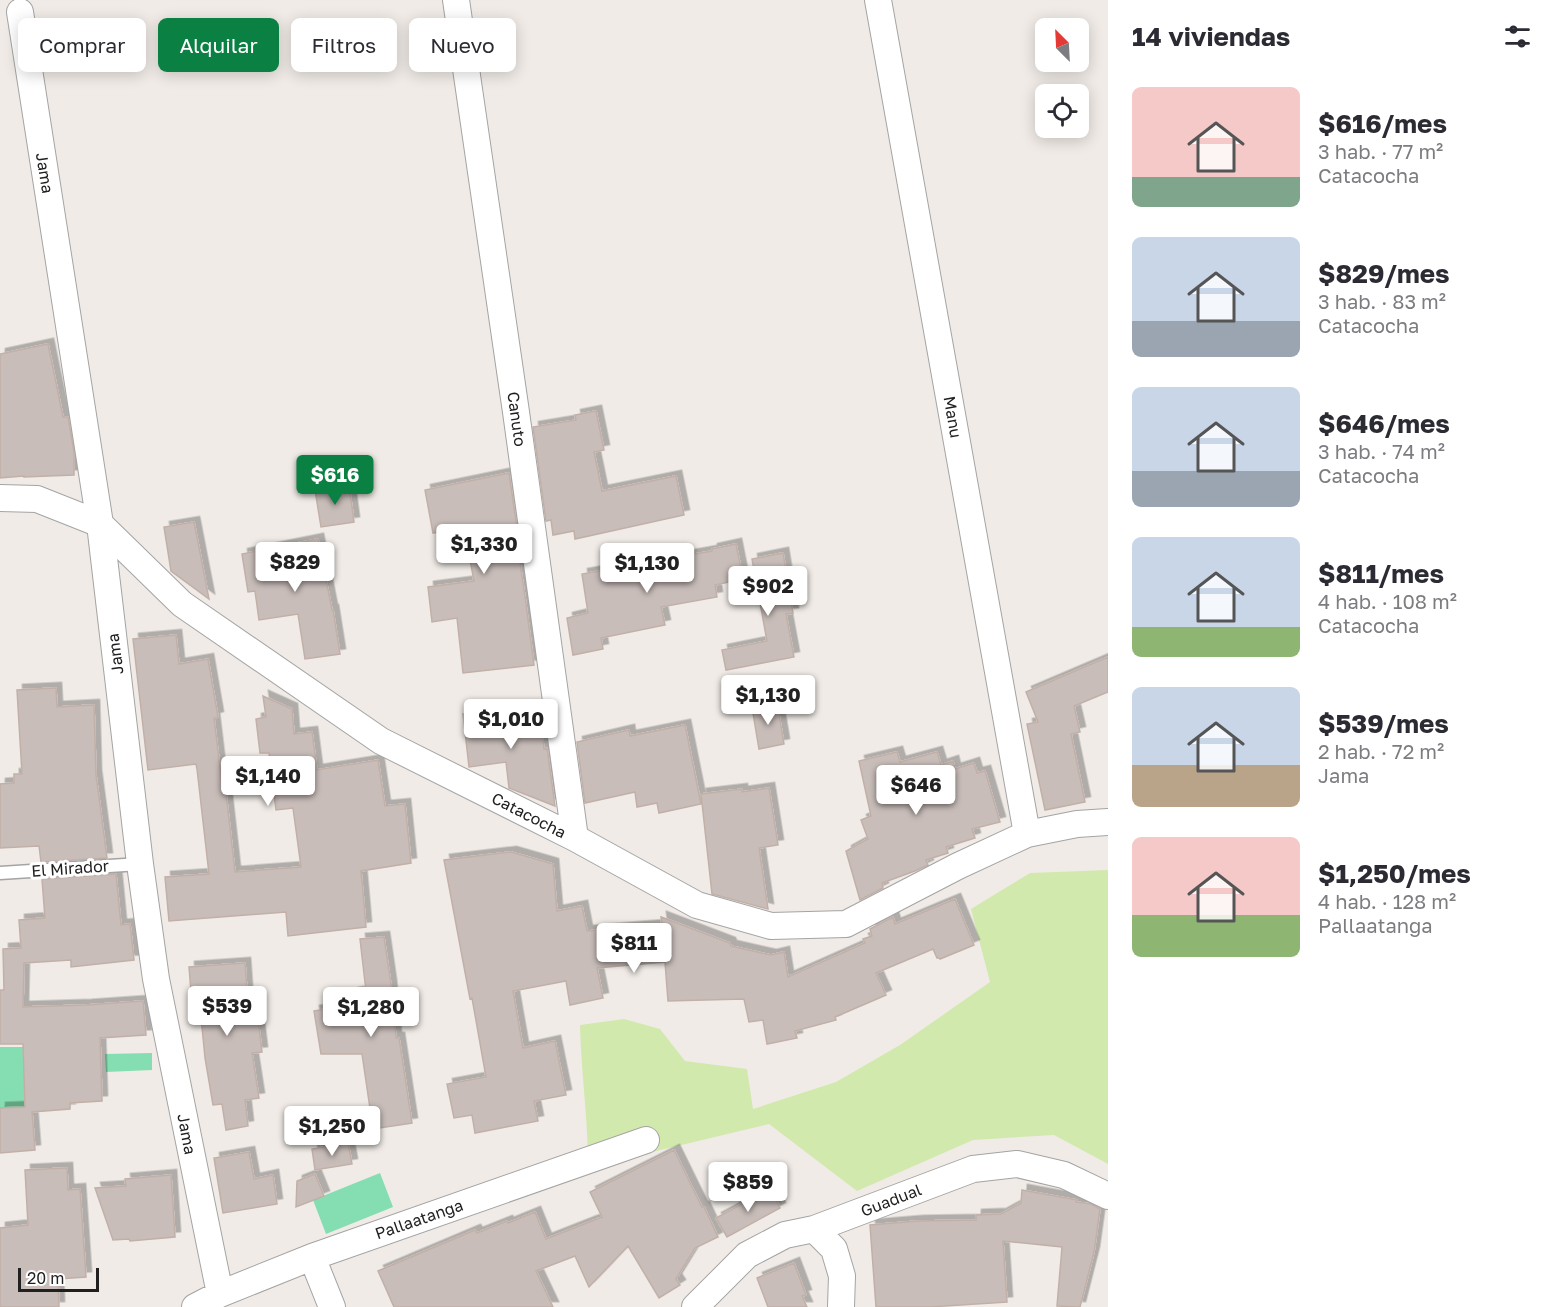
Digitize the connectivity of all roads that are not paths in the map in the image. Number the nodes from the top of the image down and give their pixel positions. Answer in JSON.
{"nodes":[{"id":1,"x":456,"y":0,"type":"edge"},
{"id":2,"x":878,"y":0,"type":"edge"},
{"id":3,"x":20,"y":12,"type":"dead end"},
{"id":4,"x":0,"y":498,"type":"edge"},
{"id":5,"x":100,"y":524,"type":"junction"},
{"id":6,"x":1108,"y":822,"type":"edge"},
{"id":7,"x":1027,"y":834,"type":"junction"},
{"id":8,"x":575,"y":838,"type":"junction"},
{"id":9,"x":140,"y":864,"type":"junction"},
{"id":10,"x":0,"y":873,"type":"edge"},
{"id":11,"x":646,"y":1140,"type":"dead end"},
{"id":12,"x":1108,"y":1196,"type":"edge"},
{"id":13,"x":814,"y":1229,"type":"junction"},
{"id":14,"x":312,"y":1257,"type":"junction"},
{"id":15,"x":220,"y":1294,"type":"junction"},
{"id":16,"x":195,"y":1307,"type":"edge"},
{"id":17,"x":332,"y":1307,"type":"edge"},
{"id":18,"x":695,"y":1307,"type":"edge"},
{"id":19,"x":841,"y":1307,"type":"edge"}],
"edges":[{"from":1,"to":8,"type":"street","name":"Canuto"},
{"from":2,"to":7,"type":"street","name":"Manu"},
{"from":3,"to":5,"type":"street","name":"Jama"},
{"from":4,"to":5,"type":"street","name":"Catacocha"},
{"from":5,"to":8,"type":"street","name":"Catacocha"},
{"from":5,"to":9,"type":"street","name":"Jama"},
{"from":6,"to":7,"type":"street","name":"Catacocha"},
{"from":7,"to":8,"type":"street","name":"Catacocha"},
{"from":9,"to":10,"type":"lane","name":"El Mirador"},
{"from":9,"to":15,"type":"street","name":"Jama"},
{"from":11,"to":14,"type":"street","name":"Pallaatanga"},
{"from":12,"to":13,"type":"street","name":"Guadual"},
{"from":13,"to":18,"type":"street","name":"Guadual"},
{"from":13,"to":19,"type":"street"},
{"from":14,"to":15,"type":"street","name":"Pallaatanga"},
{"from":14,"to":17,"type":"street"},
{"from":15,"to":16,"type":"street","name":"Pallaatanga"}]}
